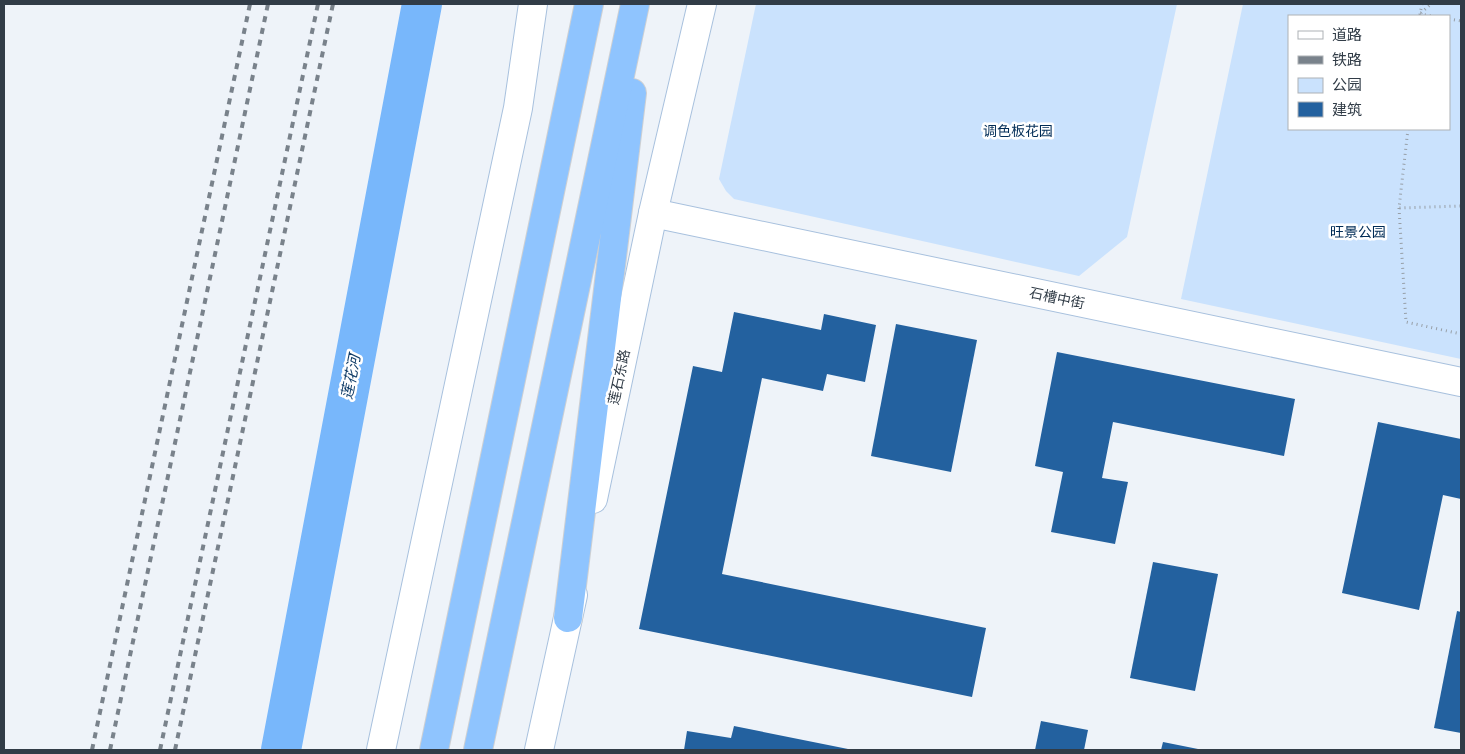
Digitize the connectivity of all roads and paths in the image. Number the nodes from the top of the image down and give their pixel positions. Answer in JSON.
{"nodes":[{"id":1,"x":533,"y":4,"type":"edge"},
{"id":2,"x":590,"y":4,"type":"edge"},
{"id":3,"x":635,"y":4,"type":"edge"},
{"id":4,"x":643,"y":4,"type":"edge"},
{"id":5,"x":702,"y":4,"type":"edge"},
{"id":6,"x":1422,"y":4,"type":"edge"},
{"id":7,"x":1431,"y":4,"type":"edge"},
{"id":8,"x":1420,"y":15,"type":"edge"},
{"id":9,"x":1408,"y":130,"type":"edge"},
{"id":10,"x":1461,"y":206,"type":"edge"},
{"id":11,"x":1399,"y":208,"type":"junction"},
{"id":12,"x":653,"y":213,"type":"junction"},
{"id":13,"x":1461,"y":334,"type":"edge"},
{"id":14,"x":1461,"y":382,"type":"edge"},
{"id":15,"x":568,"y":618,"type":"junction"},
{"id":16,"x":380,"y":750,"type":"edge"},
{"id":17,"x":434,"y":750,"type":"edge"},
{"id":18,"x":478,"y":750,"type":"edge"},
{"id":19,"x":540,"y":750,"type":"edge"}],
"edges":[{"from":1,"to":16,"type":"street"},
{"from":2,"to":17,"type":"highway"},
{"from":3,"to":18,"type":"highway"},
{"from":4,"to":15,"type":"highway"},
{"from":5,"to":12,"type":"street","name":"莲石东路"},
{"from":6,"to":8,"type":"path"},
{"from":7,"to":8,"type":"path"},
{"from":9,"to":11,"type":"path"},
{"from":10,"to":11,"type":"path"},
{"from":11,"to":13,"type":"path"},
{"from":12,"to":14,"type":"street","name":"石槽中街"},
{"from":12,"to":15,"type":"street","name":"莲石东路"},
{"from":15,"to":19,"type":"street","name":"莲石东路"}]}
